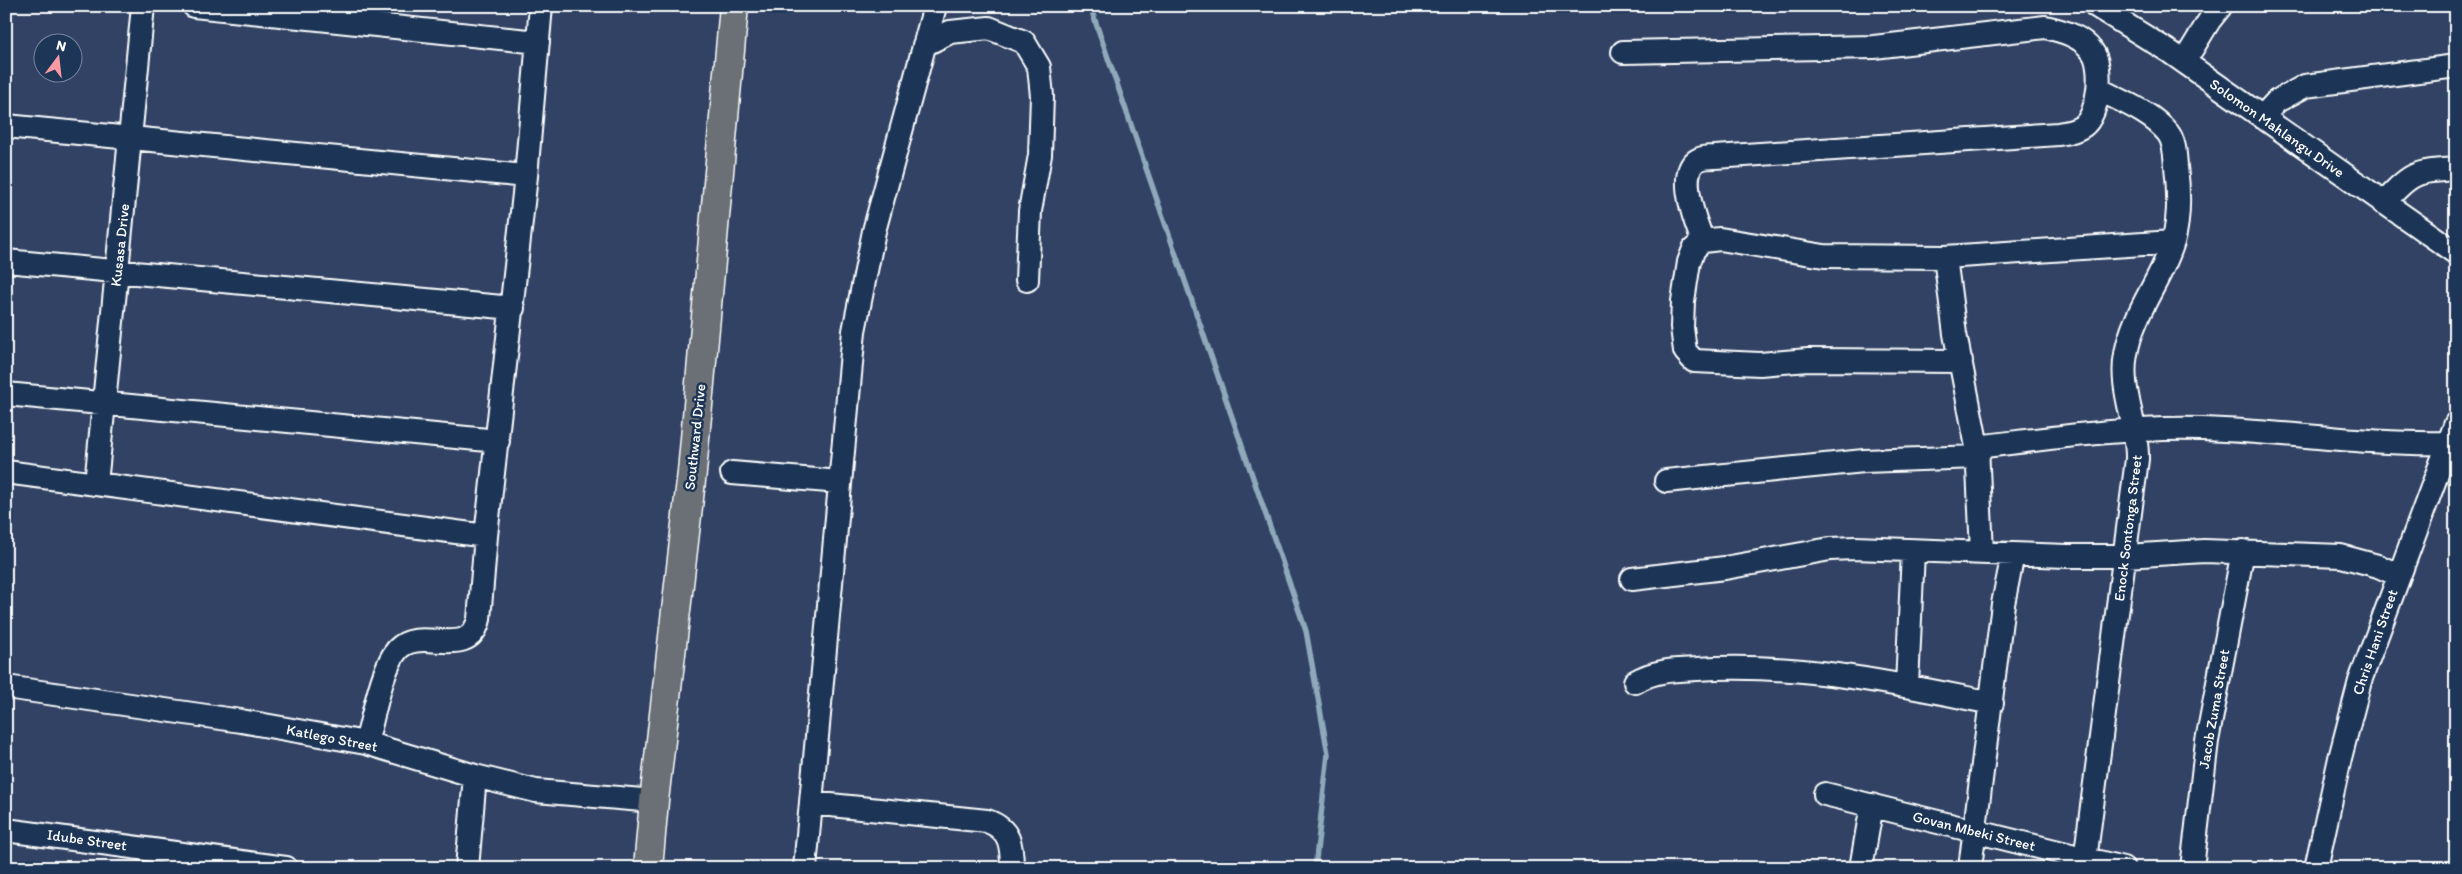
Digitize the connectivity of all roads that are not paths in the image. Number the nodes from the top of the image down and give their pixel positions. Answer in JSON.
{"nodes":[{"id":1,"x":144,"y":6,"type":"edge"},
{"id":2,"x":194,"y":6,"type":"edge"},
{"id":3,"x":541,"y":6,"type":"edge"},
{"id":4,"x":734,"y":6,"type":"edge"},
{"id":5,"x":934,"y":6,"type":"edge"},
{"id":6,"x":2096,"y":6,"type":"edge"},
{"id":7,"x":2221,"y":6,"type":"edge"},
{"id":8,"x":538,"y":42,"type":"junction"},
{"id":9,"x":924,"y":45,"type":"junction"},
{"id":10,"x":1623,"y":52,"type":"dead end"},
{"id":11,"x":2184,"y":62,"type":"junction"},
{"id":12,"x":2456,"y":66,"type":"edge"},
{"id":13,"x":2098,"y":88,"type":"junction"},
{"id":14,"x":2262,"y":117,"type":"junction"},
{"id":15,"x":6,"y":126,"type":"edge"},
{"id":16,"x":130,"y":139,"type":"junction"},
{"id":17,"x":2456,"y":169,"type":"edge"},
{"id":18,"x":526,"y":176,"type":"junction"},
{"id":19,"x":2383,"y":203,"type":"junction"},
{"id":20,"x":1703,"y":241,"type":"junction"},
{"id":21,"x":2173,"y":242,"type":"junction"},
{"id":22,"x":2456,"y":253,"type":"edge"},
{"id":23,"x":1944,"y":257,"type":"junction"},
{"id":24,"x":6,"y":261,"type":"edge"},
{"id":25,"x":117,"y":272,"type":"junction"},
{"id":26,"x":1027,"y":280,"type":"dead end"},
{"id":27,"x":513,"y":308,"type":"junction"},
{"id":28,"x":1961,"y":361,"type":"junction"},
{"id":29,"x":6,"y":394,"type":"edge"},
{"id":30,"x":104,"y":404,"type":"junction"},
{"id":31,"x":2135,"y":429,"type":"junction"},
{"id":32,"x":2452,"y":433,"type":"edge"},
{"id":33,"x":498,"y":442,"type":"junction"},
{"id":34,"x":1978,"y":452,"type":"junction"},
{"id":35,"x":6,"y":472,"type":"edge"},
{"id":36,"x":732,"y":473,"type":"dead end"},
{"id":37,"x":840,"y":482,"type":"junction"},
{"id":38,"x":1666,"y":482,"type":"dead end"},
{"id":39,"x":96,"y":484,"type":"junction"},
{"id":40,"x":486,"y":536,"type":"junction"},
{"id":41,"x":1913,"y":551,"type":"junction"},
{"id":42,"x":2243,"y":551,"type":"junction"},
{"id":43,"x":1982,"y":552,"type":"junction"},
{"id":44,"x":2013,"y":554,"type":"junction"},
{"id":45,"x":2126,"y":556,"type":"junction"},
{"id":46,"x":2398,"y":576,"type":"junction"},
{"id":47,"x":1632,"y":579,"type":"dead end"},
{"id":48,"x":1635,"y":682,"type":"dead end"},
{"id":49,"x":1907,"y":686,"type":"junction"},
{"id":50,"x":6,"y":688,"type":"edge"},
{"id":51,"x":1992,"y":703,"type":"junction"},
{"id":52,"x":366,"y":743,"type":"junction"},
{"id":53,"x":475,"y":776,"type":"junction"},
{"id":54,"x":1825,"y":794,"type":"dead end"},
{"id":55,"x":654,"y":801,"type":"junction"},
{"id":56,"x":811,"y":803,"type":"junction"},
{"id":57,"x":1872,"y":805,"type":"junction"},
{"id":58,"x":1974,"y":829,"type":"junction"},
{"id":59,"x":6,"y":830,"type":"edge"},
{"id":60,"x":2085,"y":864,"type":"edge"},
{"id":61,"x":286,"y":868,"type":"edge"},
{"id":62,"x":467,"y":868,"type":"edge"},
{"id":63,"x":648,"y":868,"type":"edge"},
{"id":64,"x":805,"y":868,"type":"edge"},
{"id":65,"x":1012,"y":868,"type":"edge"},
{"id":66,"x":1862,"y":868,"type":"edge"},
{"id":67,"x":1970,"y":868,"type":"edge"},
{"id":68,"x":2123,"y":868,"type":"edge"},
{"id":69,"x":2192,"y":868,"type":"edge"},
{"id":70,"x":2316,"y":868,"type":"edge"}],
"edges":[{"from":1,"to":16,"type":"street","name":"Kusasa Drive"},
{"from":2,"to":8,"type":"street"},
{"from":3,"to":8,"type":"street"},
{"from":4,"to":55,"type":"main road","name":"Southward Drive"},
{"from":5,"to":9,"type":"street"},
{"from":6,"to":11,"type":"street","name":"Solomon Mahlangu Drive"},
{"from":7,"to":11,"type":"street"},
{"from":8,"to":18,"type":"street"},
{"from":9,"to":26,"type":"street"},
{"from":9,"to":37,"type":"street"},
{"from":10,"to":13,"type":"street"},
{"from":11,"to":14,"type":"street","name":"Solomon Mahlangu Drive"},
{"from":12,"to":14,"type":"street"},
{"from":13,"to":20,"type":"street"},
{"from":13,"to":21,"type":"street","name":"Enock Sontonga Street"},
{"from":14,"to":19,"type":"street","name":"Solomon Mahlangu Drive"},
{"from":15,"to":16,"type":"street"},
{"from":16,"to":18,"type":"street"},
{"from":16,"to":25,"type":"street","name":"Kusasa Drive"},
{"from":17,"to":19,"type":"street"},
{"from":18,"to":27,"type":"street"},
{"from":19,"to":22,"type":"street","name":"Solomon Mahlangu Drive"},
{"from":20,"to":23,"type":"street"},
{"from":20,"to":28,"type":"street"},
{"from":21,"to":23,"type":"street"},
{"from":21,"to":31,"type":"street","name":"Enock Sontonga Street"},
{"from":23,"to":28,"type":"street"},
{"from":24,"to":25,"type":"street"},
{"from":25,"to":27,"type":"street"},
{"from":25,"to":30,"type":"street","name":"Kusasa Drive"},
{"from":27,"to":33,"type":"street"},
{"from":28,"to":34,"type":"street"},
{"from":29,"to":30,"type":"street"},
{"from":30,"to":33,"type":"street"},
{"from":30,"to":39,"type":"street","name":"Kusasa Drive"},
{"from":31,"to":32,"type":"street"},
{"from":31,"to":34,"type":"street"},
{"from":31,"to":45,"type":"street","name":"Enock Sontonga Street"},
{"from":32,"to":46,"type":"street","name":"Chris Hani Street"},
{"from":33,"to":40,"type":"street"},
{"from":34,"to":38,"type":"street"},
{"from":34,"to":43,"type":"street"},
{"from":35,"to":39,"type":"street"},
{"from":36,"to":37,"type":"street"},
{"from":37,"to":56,"type":"street"},
{"from":39,"to":40,"type":"street"},
{"from":40,"to":52,"type":"street"},
{"from":41,"to":43,"type":"street"},
{"from":41,"to":47,"type":"street"},
{"from":41,"to":49,"type":"street"},
{"from":42,"to":45,"type":"street"},
{"from":42,"to":46,"type":"street"},
{"from":42,"to":69,"type":"street","name":"Jacob Zuma Street"},
{"from":43,"to":44,"type":"street"},
{"from":44,"to":45,"type":"street"},
{"from":44,"to":51,"type":"street"},
{"from":45,"to":60,"type":"street","name":"Enock Sontonga Street"},
{"from":46,"to":70,"type":"street","name":"Chris Hani Street"},
{"from":48,"to":49,"type":"street"},
{"from":49,"to":51,"type":"street"},
{"from":50,"to":52,"type":"street","name":"Katlego Street"},
{"from":51,"to":58,"type":"street"},
{"from":52,"to":53,"type":"street","name":"Katlego Street"},
{"from":53,"to":55,"type":"street","name":"Katlego Street"},
{"from":53,"to":62,"type":"street"},
{"from":54,"to":57,"type":"street","name":"Govan Mbeki Street"},
{"from":55,"to":63,"type":"main road","name":"Southward Drive"},
{"from":56,"to":64,"type":"street"},
{"from":56,"to":65,"type":"street"},
{"from":57,"to":58,"type":"street","name":"Govan Mbeki Street"},
{"from":57,"to":66,"type":"street"},
{"from":58,"to":60,"type":"street","name":"Govan Mbeki Street"},
{"from":58,"to":67,"type":"street"},
{"from":59,"to":61,"type":"street","name":"Idube Street"},
{"from":60,"to":68,"type":"street","name":"Govan Mbeki Street"}]}
